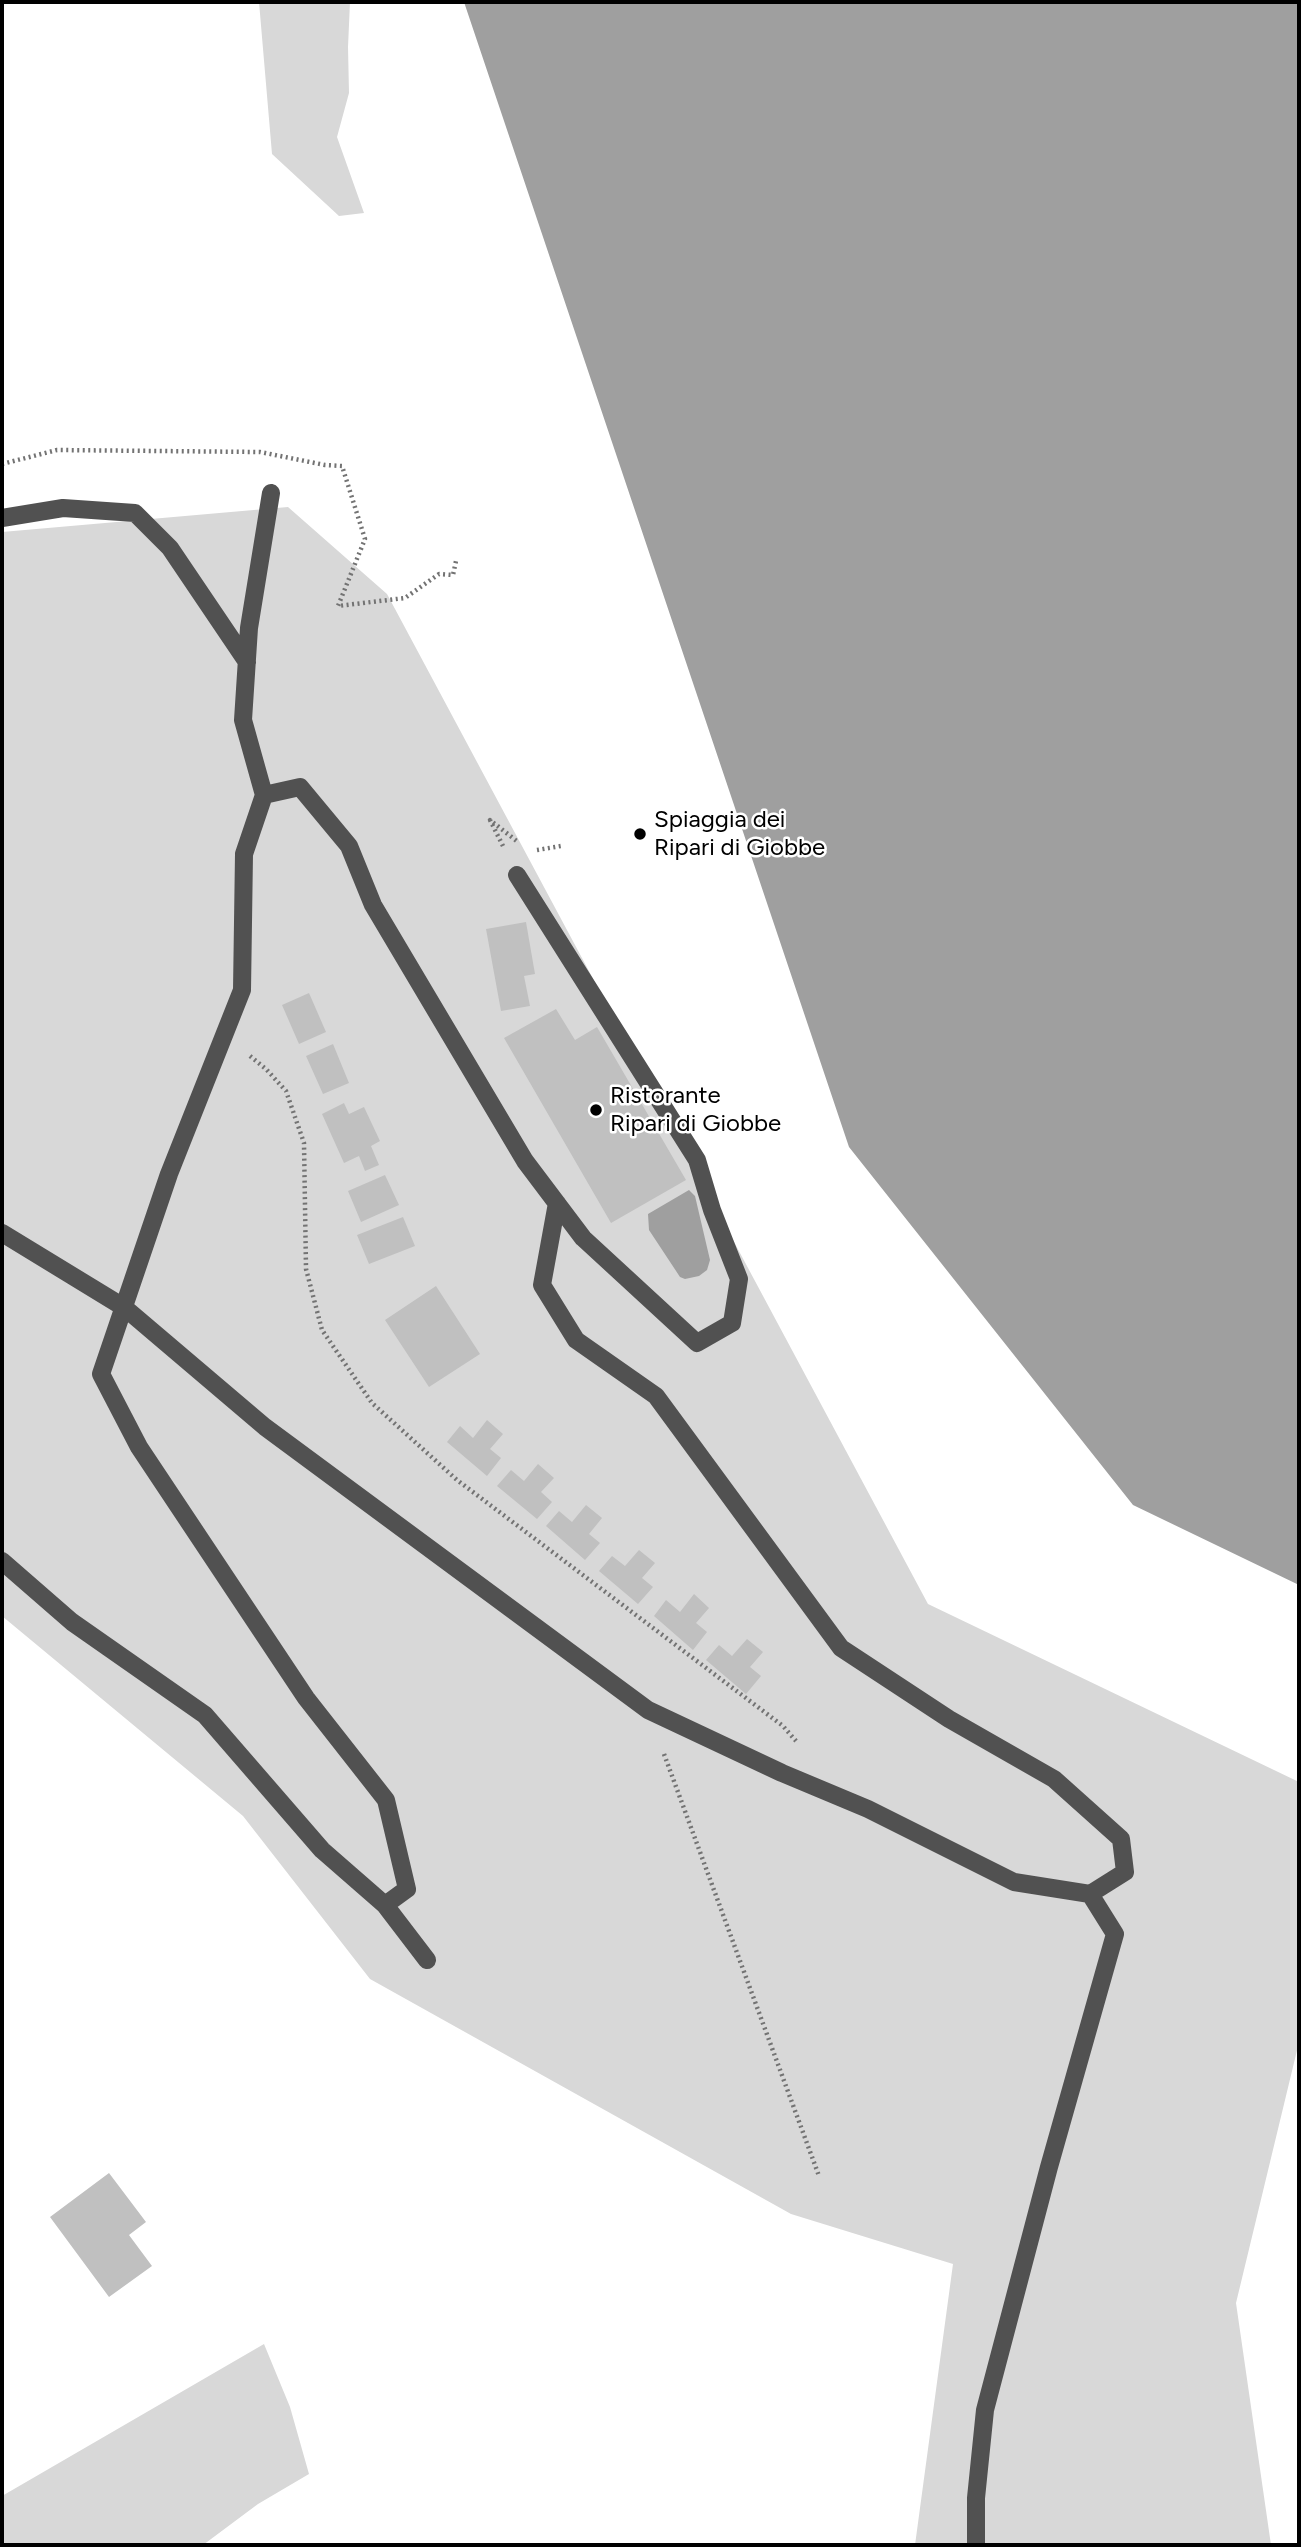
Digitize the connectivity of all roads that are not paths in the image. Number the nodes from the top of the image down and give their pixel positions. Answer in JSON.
{"nodes":[{"id":1,"x":271,"y":493,"type":"dead end"},
{"id":2,"x":2,"y":518,"type":"edge"},
{"id":3,"x":247,"y":662,"type":"junction"},
{"id":4,"x":264,"y":795,"type":"junction"},
{"id":5,"x":517,"y":875,"type":"dead end"},
{"id":6,"x":557,"y":1203,"type":"junction"},
{"id":7,"x":2,"y":1233,"type":"edge"},
{"id":8,"x":125,"y":1308,"type":"junction"},
{"id":9,"x":2,"y":1561,"type":"edge"},
{"id":10,"x":1090,"y":1894,"type":"junction"},
{"id":11,"x":385,"y":1905,"type":"junction"},
{"id":12,"x":427,"y":1960,"type":"dead end"},
{"id":13,"x":976,"y":2545,"type":"edge"}],
"edges":[{"from":1,"to":3,"type":"street"},
{"from":2,"to":3,"type":"street"},
{"from":3,"to":4,"type":"street"},
{"from":4,"to":6,"type":"street"},
{"from":4,"to":8,"type":"street"},
{"from":5,"to":6,"type":"street"},
{"from":6,"to":10,"type":"street"},
{"from":7,"to":8,"type":"street"},
{"from":8,"to":10,"type":"street"},
{"from":8,"to":11,"type":"street"},
{"from":9,"to":11,"type":"street"},
{"from":10,"to":13,"type":"street"},
{"from":11,"to":12,"type":"street"}]}
